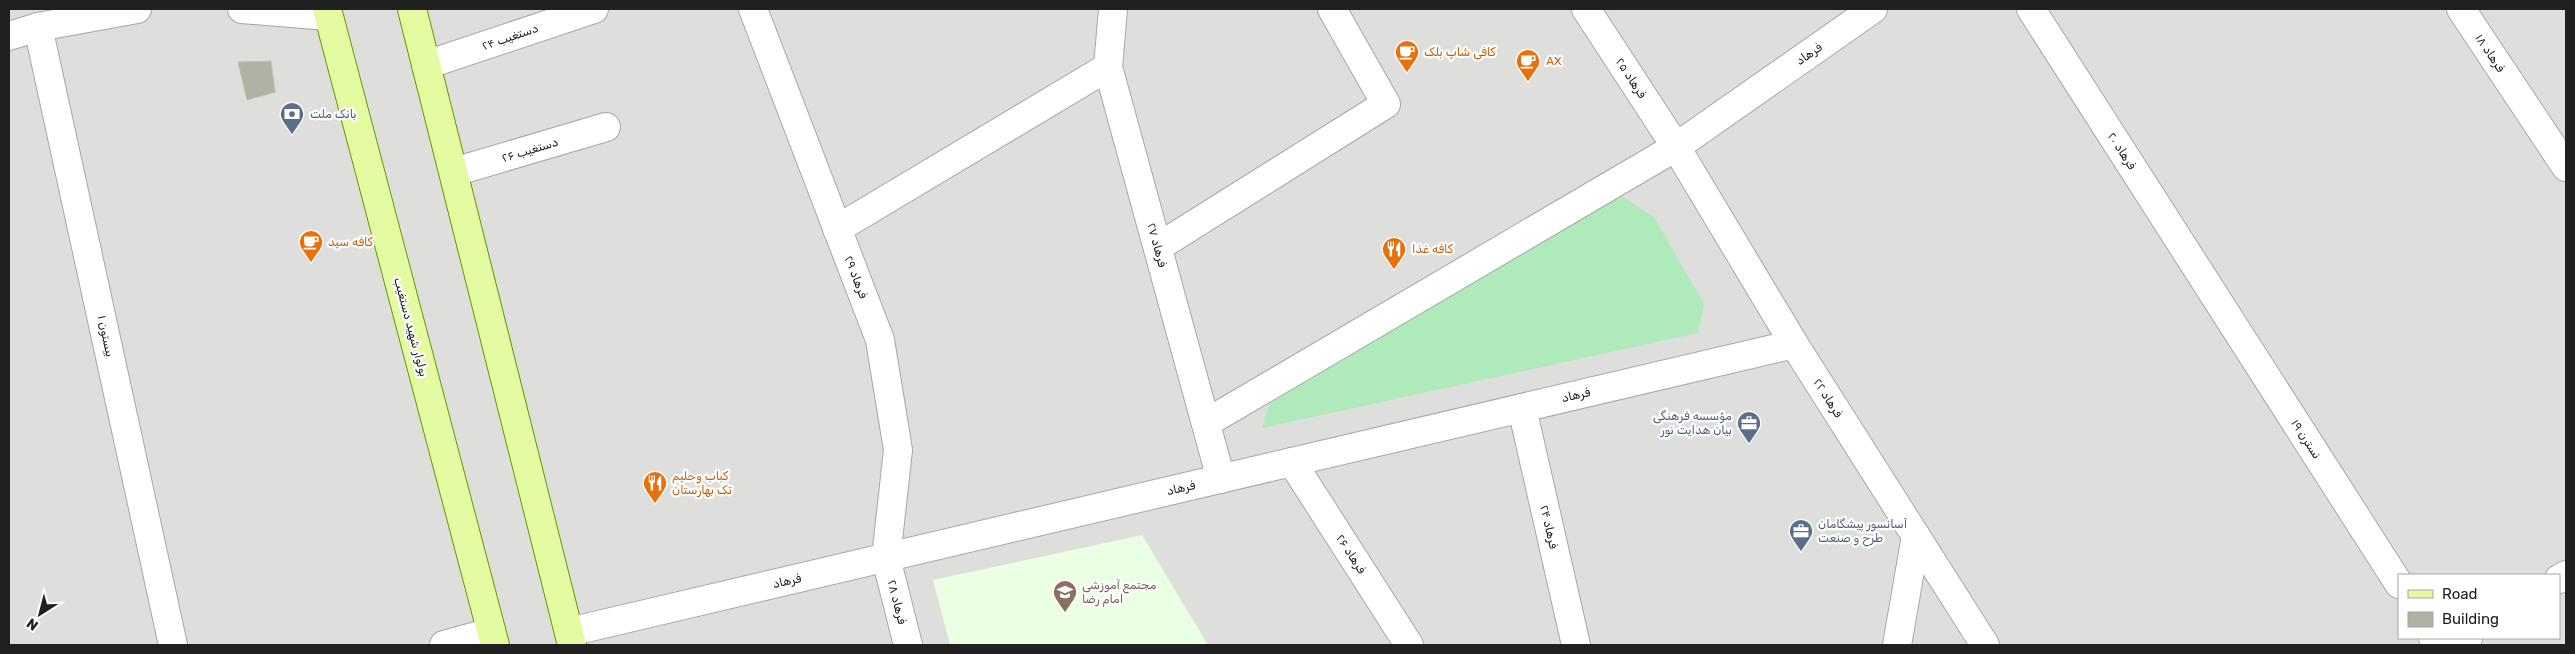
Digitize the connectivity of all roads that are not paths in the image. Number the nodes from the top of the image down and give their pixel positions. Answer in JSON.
{"nodes":[{"id":1,"x":137,"y":9,"type":"edge"},
{"id":2,"x":242,"y":9,"type":"edge"},
{"id":3,"x":412,"y":9,"type":"edge"},
{"id":4,"x":594,"y":9,"type":"edge"},
{"id":5,"x":753,"y":9,"type":"edge"},
{"id":6,"x":1114,"y":9,"type":"edge"},
{"id":7,"x":1332,"y":9,"type":"edge"},
{"id":8,"x":1586,"y":9,"type":"edge"},
{"id":9,"x":1873,"y":9,"type":"edge"},
{"id":10,"x":2031,"y":9,"type":"edge"},
{"id":11,"x":2461,"y":9,"type":"edge"},
{"id":12,"x":328,"y":12,"type":"edge"},
{"id":13,"x":38,"y":27,"type":"junction"},
{"id":14,"x":9,"y":36,"type":"edge"},
{"id":15,"x":426,"y":65,"type":"junction"},
{"id":16,"x":1108,"y":67,"type":"junction"},
{"id":17,"x":606,"y":127,"type":"dead end"},
{"id":18,"x":1676,"y":147,"type":"junction"},
{"id":19,"x":2566,"y":167,"type":"edge"},
{"id":20,"x":454,"y":172,"type":"junction"},
{"id":21,"x":837,"y":229,"type":"junction"},
{"id":22,"x":1158,"y":247,"type":"junction"},
{"id":23,"x":2212,"y":292,"type":"joint"},
{"id":24,"x":1794,"y":344,"type":"junction"},
{"id":25,"x":1522,"y":408,"type":"junction"},
{"id":26,"x":1206,"y":423,"type":"junction"},
{"id":27,"x":1292,"y":462,"type":"junction"},
{"id":28,"x":1221,"y":479,"type":"junction"},
{"id":29,"x":1916,"y":536,"type":"junction"},
{"id":30,"x":886,"y":558,"type":"junction"},
{"id":31,"x":2398,"y":582,"type":"edge"},
{"id":32,"x":570,"y":638,"type":"edge"},
{"id":33,"x":493,"y":639,"type":"edge"},
{"id":34,"x":174,"y":645,"type":"edge"},
{"id":35,"x":444,"y":645,"type":"edge"},
{"id":36,"x":908,"y":645,"type":"edge"},
{"id":37,"x":1409,"y":645,"type":"edge"},
{"id":38,"x":1576,"y":645,"type":"edge"},
{"id":39,"x":1897,"y":645,"type":"edge"},
{"id":40,"x":1985,"y":645,"type":"edge"}],
"edges":[{"from":1,"to":13,"type":"street"},
{"from":2,"to":12,"type":"street"},
{"from":3,"to":15,"type":"main road"},
{"from":4,"to":15,"type":"street","name":"دستغیب ۲۴"},
{"from":5,"to":21,"type":"street","name":"فرهاد ۲۹"},
{"from":6,"to":16,"type":"street","name":"فرهاد ۲۷"},
{"from":7,"to":22,"type":"street"},
{"from":8,"to":18,"type":"street","name":"فرهاد ۲۵"},
{"from":9,"to":18,"type":"street","name":"فرهاد"},
{"from":10,"to":23,"type":"street","name":"فرهاد ۲۰"},
{"from":11,"to":19,"type":"street","name":"فرهاد ۱۸"},
{"from":12,"to":33,"type":"main road","name":"بولوار شهید دستغیب"},
{"from":13,"to":14,"type":"street"},
{"from":13,"to":34,"type":"street","name":"بیستون ۱"},
{"from":15,"to":20,"type":"main road"},
{"from":16,"to":21,"type":"street"},
{"from":16,"to":22,"type":"street","name":"فرهاد ۲۷"},
{"from":17,"to":20,"type":"street","name":"دستغیب ۲۶"},
{"from":18,"to":24,"type":"street","name":"فرهاد ۲۲"},
{"from":18,"to":26,"type":"street","name":"فرهاد"},
{"from":20,"to":32,"type":"main road"},
{"from":21,"to":30,"type":"street","name":"فرهاد ۲۹"},
{"from":22,"to":26,"type":"street","name":"فرهاد ۲۷"},
{"from":23,"to":31,"type":"street","name":"نسترن ۱۹"},
{"from":24,"to":25,"type":"street","name":"فرهاد"},
{"from":24,"to":29,"type":"street","name":"فرهاد ۲۲"},
{"from":25,"to":27,"type":"street","name":"فرهاد"},
{"from":25,"to":38,"type":"street","name":"فرهاد ۲۴"},
{"from":26,"to":28,"type":"street","name":"فرهاد ۲۷"},
{"from":27,"to":28,"type":"street","name":"فرهاد"},
{"from":27,"to":37,"type":"street","name":"فرهاد ۲۶"},
{"from":28,"to":30,"type":"street","name":"فرهاد"},
{"from":29,"to":39,"type":"street"},
{"from":29,"to":40,"type":"street","name":"فرهاد ۲۲"},
{"from":30,"to":32,"type":"street","name":"فرهاد"},
{"from":30,"to":36,"type":"street","name":"فرهاد ۲۸"},
{"from":33,"to":35,"type":"street"}]}
